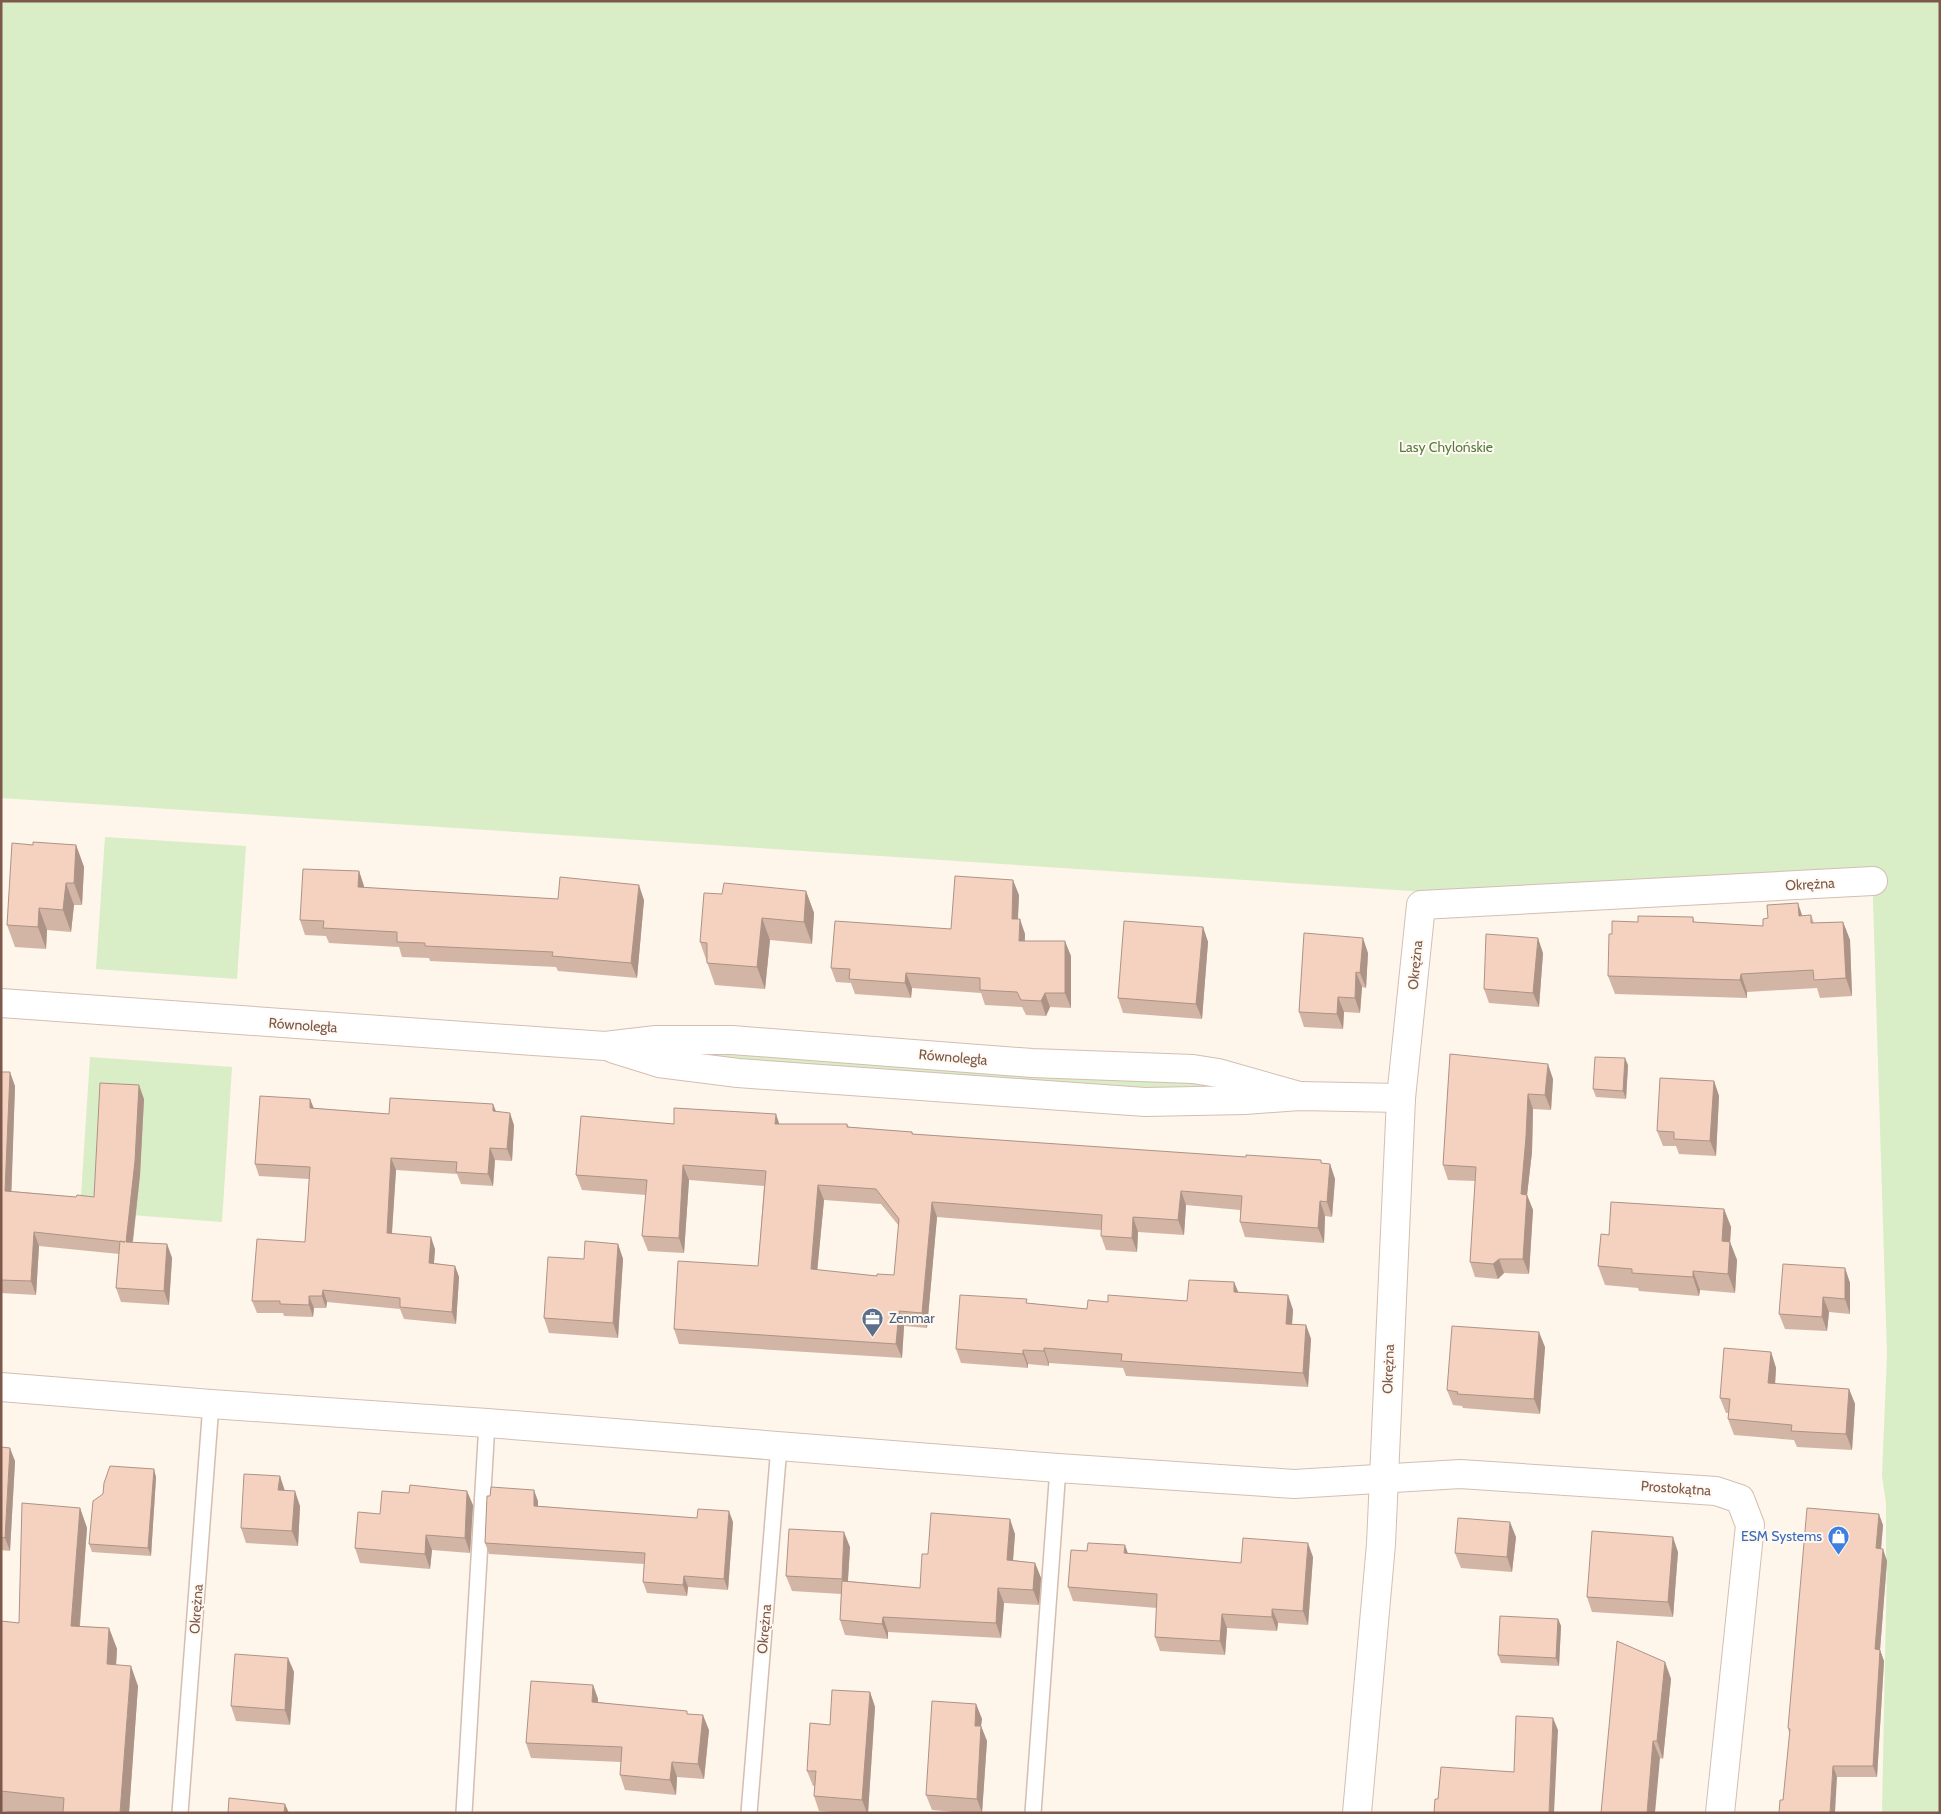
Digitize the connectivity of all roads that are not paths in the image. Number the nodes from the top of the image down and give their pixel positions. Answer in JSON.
{"nodes":[{"id":1,"x":1874,"y":881,"type":"dead end"},
{"id":2,"x":1,"y":1003,"type":"edge"},
{"id":3,"x":605,"y":1046,"type":"junction"},
{"id":4,"x":1299,"y":1096,"type":"junction"},
{"id":5,"x":1401,"y":1098,"type":"junction"},
{"id":6,"x":1,"y":1387,"type":"edge"},
{"id":7,"x":211,"y":1404,"type":"junction"},
{"id":8,"x":487,"y":1423,"type":"junction"},
{"id":9,"x":779,"y":1446,"type":"junction"},
{"id":10,"x":1058,"y":1468,"type":"junction"},
{"id":11,"x":1384,"y":1478,"type":"junction"},
{"id":12,"x":180,"y":1813,"type":"edge"},
{"id":13,"x":464,"y":1813,"type":"edge"},
{"id":14,"x":748,"y":1813,"type":"edge"},
{"id":15,"x":1033,"y":1813,"type":"edge"},
{"id":16,"x":1357,"y":1813,"type":"edge"},
{"id":17,"x":1720,"y":1813,"type":"edge"}],
"edges":[{"from":1,"to":5,"type":"street","name":"Okrężna"},
{"from":2,"to":3,"type":"street","name":"Równoległa"},
{"from":3,"to":4,"type":"street","name":"Równoległa"},
{"from":3,"to":4,"type":"street","name":"Równoległa"},
{"from":4,"to":5,"type":"street","name":"Równoległa"},
{"from":5,"to":11,"type":"street","name":"Okrężna"},
{"from":6,"to":7,"type":"street"},
{"from":7,"to":8,"type":"street"},
{"from":7,"to":12,"type":"lane","name":"Okrężna"},
{"from":8,"to":9,"type":"street"},
{"from":8,"to":13,"type":"lane"},
{"from":9,"to":10,"type":"street"},
{"from":9,"to":14,"type":"lane","name":"Okrężna"},
{"from":10,"to":11,"type":"street"},
{"from":10,"to":15,"type":"lane"},
{"from":11,"to":16,"type":"street","name":"Okrężna"},
{"from":11,"to":17,"type":"street","name":"Prostokątna"}]}
